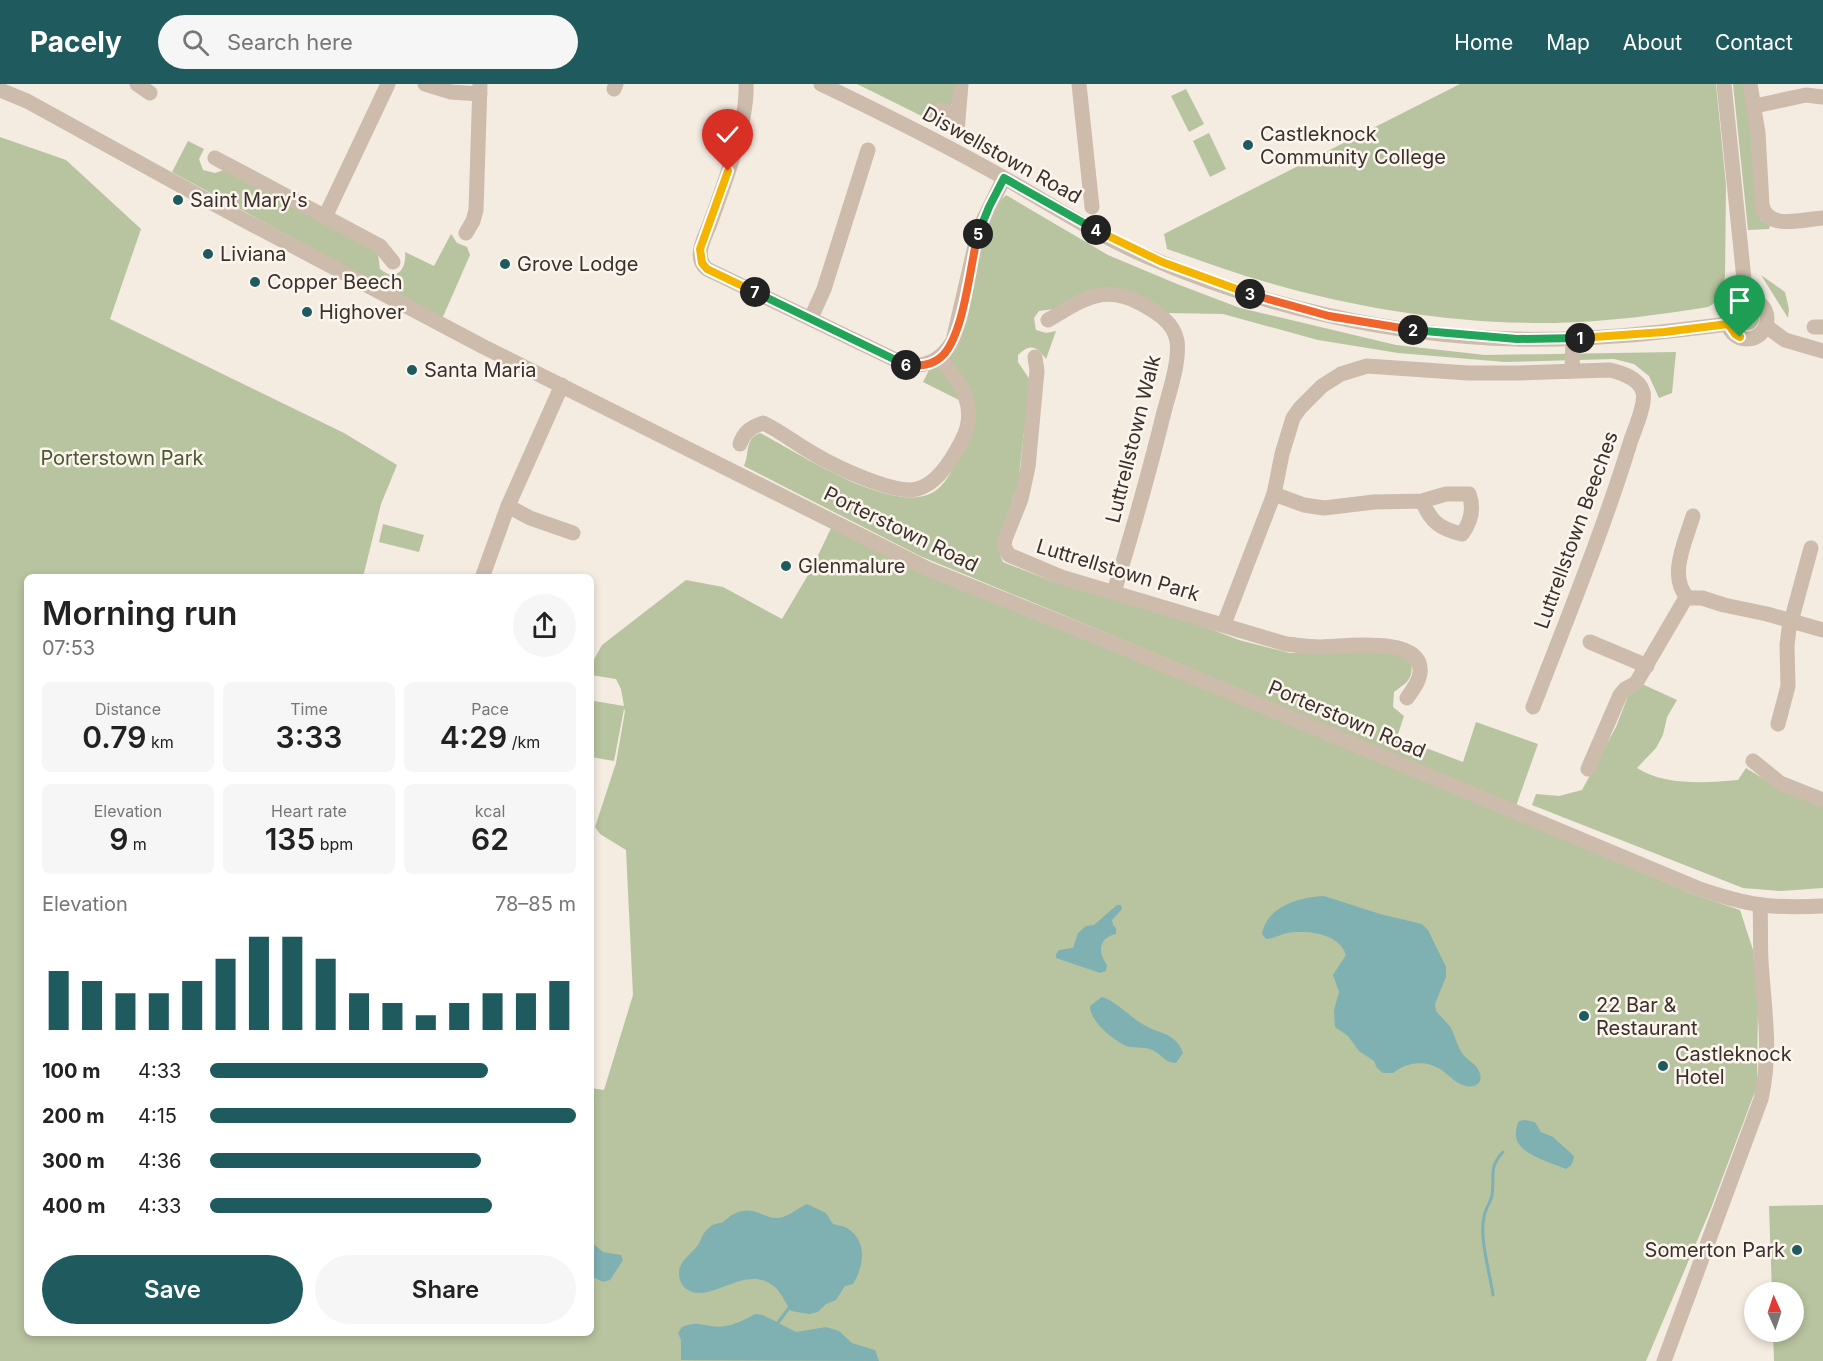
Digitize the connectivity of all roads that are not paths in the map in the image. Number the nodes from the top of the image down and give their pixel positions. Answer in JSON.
{"nodes":[{"id":1,"x":388,"y":84,"type":"edge"},
{"id":2,"x":425,"y":84,"type":"edge"},
{"id":3,"x":746,"y":84,"type":"edge"},
{"id":4,"x":821,"y":84,"type":"edge"},
{"id":5,"x":961,"y":84,"type":"edge"},
{"id":6,"x":1079,"y":84,"type":"edge"},
{"id":7,"x":1724,"y":84,"type":"edge"},
{"id":8,"x":1750,"y":84,"type":"edge"},
{"id":9,"x":480,"y":89,"type":"edge"},
{"id":10,"x":0,"y":90,"type":"edge"},
{"id":11,"x":1822,"y":97,"type":"edge"},
{"id":12,"x":1755,"y":106,"type":"junction"},
{"id":13,"x":942,"y":110,"type":"dead end"},
{"id":14,"x":957,"y":114,"type":"junction"},
{"id":15,"x":957,"y":131,"type":"dead end"},
{"id":16,"x":868,"y":150,"type":"dead end"},
{"id":17,"x":215,"y":158,"type":"dead end"},
{"id":18,"x":1004,"y":178,"type":"junction"},
{"id":19,"x":1092,"y":207,"type":"dead end"},
{"id":20,"x":325,"y":217,"type":"junction"},
{"id":21,"x":1823,"y":218,"type":"edge"},
{"id":22,"x":466,"y":233,"type":"dead end"},
{"id":23,"x":393,"y":262,"type":"dead end"},
{"id":24,"x":1746,"y":299,"type":"junction"},
{"id":25,"x":811,"y":318,"type":"junction"},
{"id":26,"x":1048,"y":320,"type":"dead end"},
{"id":27,"x":1728,"y":324,"type":"junction"},
{"id":28,"x":1766,"y":326,"type":"junction"},
{"id":29,"x":1574,"y":338,"type":"junction"},
{"id":30,"x":1823,"y":351,"type":"edge"},
{"id":31,"x":1035,"y":357,"type":"dead end"},
{"id":32,"x":940,"y":358,"type":"junction"},
{"id":33,"x":1572,"y":371,"type":"junction"},
{"id":34,"x":562,"y":385,"type":"junction"},
{"id":35,"x":740,"y":444,"type":"dead end"},
{"id":36,"x":1274,"y":494,"type":"junction"},
{"id":37,"x":1422,"y":501,"type":"dead end"},
{"id":38,"x":508,"y":506,"type":"junction"},
{"id":39,"x":1693,"y":516,"type":"dead end"},
{"id":40,"x":573,"y":533,"type":"dead end"},
{"id":41,"x":1811,"y":548,"type":"dead end"},
{"id":42,"x":483,"y":574,"type":"edge"},
{"id":43,"x":1114,"y":592,"type":"junction"},
{"id":44,"x":1688,"y":597,"type":"junction"},
{"id":45,"x":1791,"y":620,"type":"junction"},
{"id":46,"x":1224,"y":624,"type":"junction"},
{"id":47,"x":1823,"y":630,"type":"edge"},
{"id":48,"x":1590,"y":642,"type":"dead end"},
{"id":49,"x":1647,"y":666,"type":"junction"},
{"id":50,"x":1407,"y":698,"type":"dead end"},
{"id":51,"x":1533,"y":707,"type":"dead end"},
{"id":52,"x":1778,"y":724,"type":"dead end"},
{"id":53,"x":1754,"y":761,"type":"dead end"},
{"id":54,"x":1588,"y":769,"type":"dead end"},
{"id":55,"x":1823,"y":800,"type":"edge"},
{"id":56,"x":1760,"y":906,"type":"junction"},
{"id":57,"x":1823,"y":906,"type":"edge"},
{"id":58,"x":1664,"y":1361,"type":"edge"}],
"edges":[{"from":1,"to":20,"type":"street"},
{"from":2,"to":9,"type":"street"},
{"from":3,"to":25,"type":"street"},
{"from":4,"to":18,"type":"street","name":"Diswellstown Road"},
{"from":5,"to":14,"type":"street"},
{"from":6,"to":19,"type":"street"},
{"from":7,"to":24,"type":"street"},
{"from":8,"to":12,"type":"street"},
{"from":9,"to":22,"type":"street"},
{"from":10,"to":34,"type":"street","name":"Porterstown Road"},
{"from":11,"to":12,"type":"street"},
{"from":12,"to":21,"type":"street"},
{"from":13,"to":14,"type":"street"},
{"from":14,"to":15,"type":"street"},
{"from":16,"to":25,"type":"street"},
{"from":17,"to":20,"type":"street"},
{"from":18,"to":29,"type":"street","name":"Diswellstown Road"},
{"from":18,"to":32,"type":"street"},
{"from":20,"to":23,"type":"street"},
{"from":24,"to":27,"type":"street"},
{"from":24,"to":28,"type":"street"},
{"from":25,"to":32,"type":"street"},
{"from":26,"to":43,"type":"street","name":"Luttrellstown Walk"},
{"from":27,"to":28,"type":"street"},
{"from":27,"to":29,"type":"street","name":"Diswellstown Road"},
{"from":28,"to":30,"type":"street"},
{"from":29,"to":33,"type":"street"},
{"from":31,"to":43,"type":"street","name":"Luttrellstown Park"},
{"from":32,"to":35,"type":"street"},
{"from":33,"to":36,"type":"street"},
{"from":33,"to":51,"type":"street","name":"Luttrellstown Beeches"},
{"from":34,"to":38,"type":"street"},
{"from":34,"to":56,"type":"street","name":"Porterstown Road"},
{"from":36,"to":37,"type":"street"},
{"from":36,"to":46,"type":"street"},
{"from":38,"to":40,"type":"street"},
{"from":38,"to":42,"type":"street"},
{"from":39,"to":44,"type":"street"},
{"from":41,"to":45,"type":"street"},
{"from":43,"to":46,"type":"street","name":"Luttrellstown Park"},
{"from":44,"to":45,"type":"street"},
{"from":44,"to":49,"type":"street"},
{"from":45,"to":47,"type":"street"},
{"from":45,"to":52,"type":"street"},
{"from":46,"to":50,"type":"street","name":"Luttrellstown Park"},
{"from":48,"to":49,"type":"street"},
{"from":49,"to":54,"type":"street"},
{"from":53,"to":55,"type":"street"},
{"from":56,"to":57,"type":"street","name":"Porterstown Road"},
{"from":56,"to":58,"type":"street"}]}
